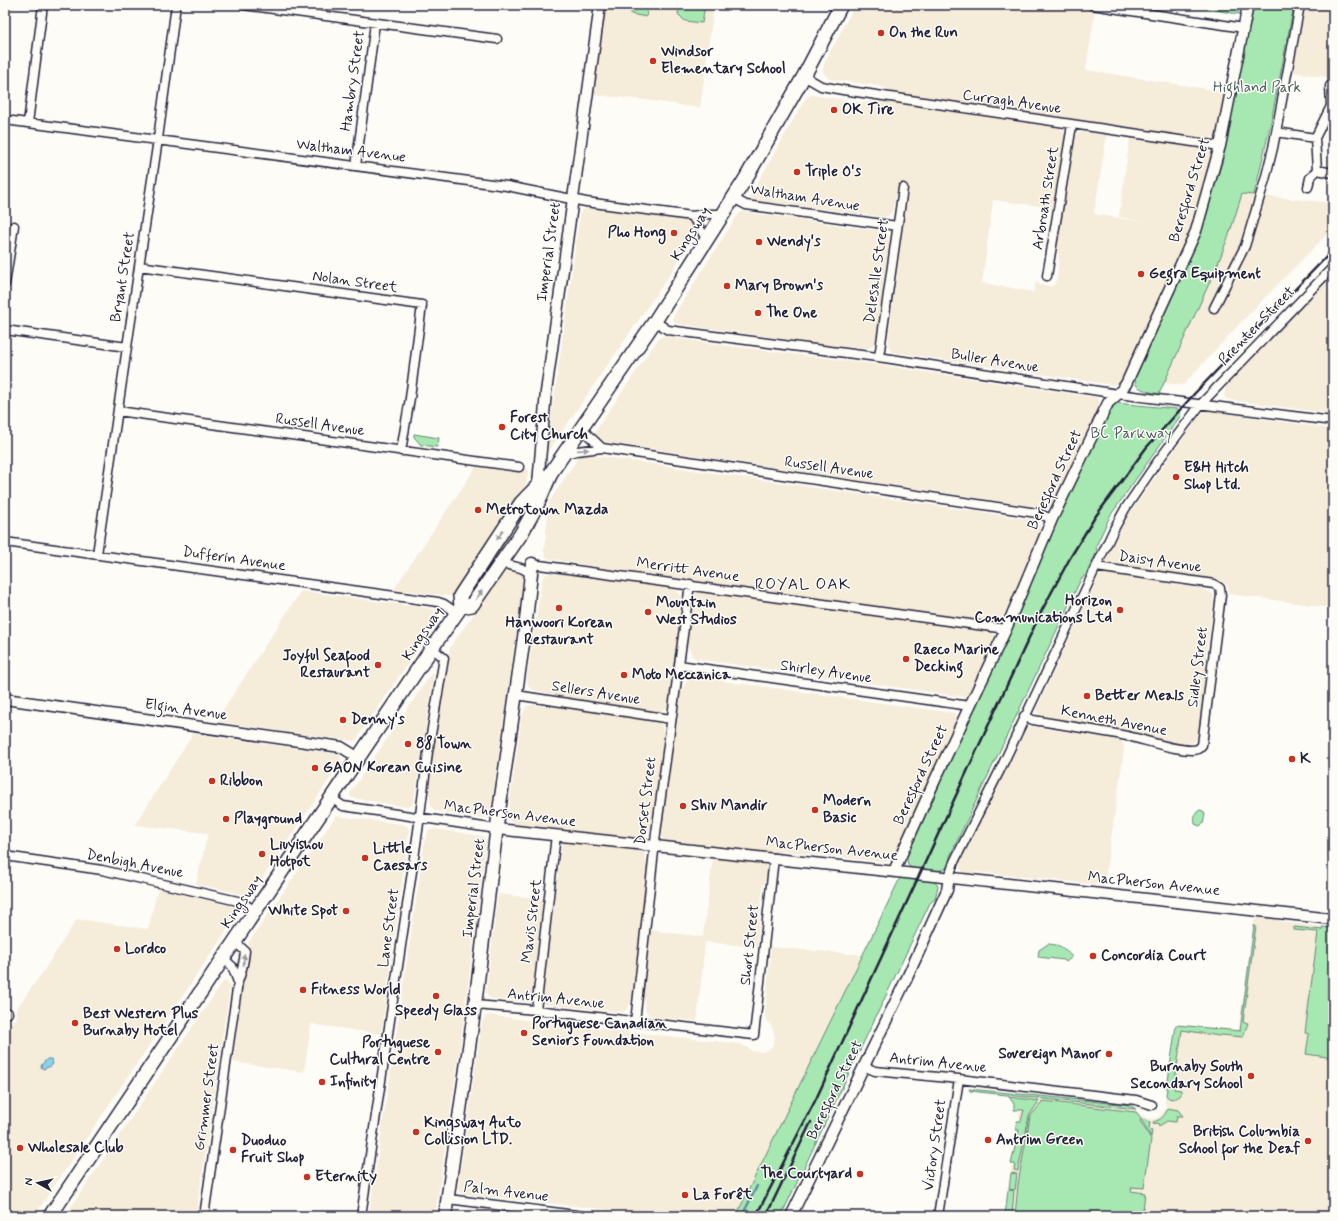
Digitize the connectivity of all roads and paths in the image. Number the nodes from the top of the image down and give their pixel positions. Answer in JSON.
{"nodes":[{"id":1,"x":43,"y":5,"type":"edge"},
{"id":2,"x":176,"y":5,"type":"edge"},
{"id":3,"x":243,"y":5,"type":"edge"},
{"id":4,"x":600,"y":5,"type":"edge"},
{"id":5,"x":841,"y":5,"type":"edge"},
{"id":6,"x":1092,"y":5,"type":"edge"},
{"id":7,"x":1248,"y":5,"type":"edge"},
{"id":8,"x":1300,"y":5,"type":"edge"},
{"id":9,"x":375,"y":23,"type":"junction"},
{"id":10,"x":1244,"y":28,"type":"junction"},
{"id":11,"x":497,"y":39,"type":"dead end"},
{"id":12,"x":804,"y":76,"type":"junction"},
{"id":13,"x":1330,"y":86,"type":"dead end"},
{"id":14,"x":1332,"y":106,"type":"edge"},
{"id":15,"x":5,"y":120,"type":"edge"},
{"id":16,"x":28,"y":123,"type":"junction"},
{"id":17,"x":1072,"y":125,"type":"junction"},
{"id":18,"x":1276,"y":132,"type":"junction"},
{"id":19,"x":1314,"y":138,"type":"junction"},
{"id":20,"x":158,"y":140,"type":"junction"},
{"id":21,"x":1220,"y":146,"type":"junction"},
{"id":22,"x":356,"y":166,"type":"junction"},
{"id":23,"x":1317,"y":170,"type":"junction"},
{"id":24,"x":1333,"y":173,"type":"edge"},
{"id":25,"x":1308,"y":187,"type":"dead end"},
{"id":26,"x":902,"y":188,"type":"dead end"},
{"id":27,"x":733,"y":198,"type":"junction"},
{"id":28,"x":573,"y":199,"type":"junction"},
{"id":29,"x":723,"y":214,"type":"junction"},
{"id":30,"x":692,"y":216,"type":"junction"},
{"id":31,"x":14,"y":226,"type":"dead end"},
{"id":32,"x":897,"y":226,"type":"junction"},
{"id":33,"x":706,"y":240,"type":"junction"},
{"id":34,"x":139,"y":266,"type":"junction"},
{"id":35,"x":1333,"y":267,"type":"edge"},
{"id":36,"x":1047,"y":276,"type":"dead end"},
{"id":37,"x":5,"y":284,"type":"edge"},
{"id":38,"x":1214,"y":308,"type":"dead end"},
{"id":39,"x":655,"y":320,"type":"junction"},
{"id":40,"x":5,"y":330,"type":"edge"},
{"id":41,"x":127,"y":347,"type":"junction"},
{"id":42,"x":879,"y":357,"type":"junction"},
{"id":43,"x":1118,"y":394,"type":"junction"},
{"id":44,"x":1201,"y":404,"type":"junction"},
{"id":45,"x":118,"y":411,"type":"junction"},
{"id":46,"x":1333,"y":421,"type":"edge"},
{"id":47,"x":582,"y":427,"type":"junction"},
{"id":48,"x":602,"y":448,"type":"junction"},
{"id":49,"x":401,"y":450,"type":"junction"},
{"id":50,"x":564,"y":454,"type":"junction"},
{"id":51,"x":519,"y":467,"type":"dead end"},
{"id":52,"x":552,"y":471,"type":"junction"},
{"id":53,"x":538,"y":484,"type":"junction"},
{"id":54,"x":537,"y":505,"type":"junction"},
{"id":55,"x":1052,"y":519,"type":"junction"},
{"id":56,"x":5,"y":542,"type":"edge"},
{"id":57,"x":98,"y":554,"type":"junction"},
{"id":58,"x":501,"y":563,"type":"junction"},
{"id":59,"x":1096,"y":567,"type":"junction"},
{"id":60,"x":532,"y":569,"type":"junction"},
{"id":61,"x":690,"y":584,"type":"junction"},
{"id":62,"x":1220,"y":588,"type":"joint"},
{"id":63,"x":459,"y":610,"type":"junction"},
{"id":64,"x":1006,"y":628,"type":"junction"},
{"id":65,"x":432,"y":648,"type":"junction"},
{"id":66,"x":679,"y":665,"type":"junction"},
{"id":67,"x":516,"y":695,"type":"junction"},
{"id":68,"x":5,"y":699,"type":"edge"},
{"id":69,"x":970,"y":706,"type":"junction"},
{"id":70,"x":1024,"y":716,"type":"junction"},
{"id":71,"x":671,"y":719,"type":"junction"},
{"id":72,"x":1198,"y":749,"type":"joint"},
{"id":73,"x":359,"y":758,"type":"junction"},
{"id":74,"x":331,"y":798,"type":"junction"},
{"id":75,"x":419,"y":818,"type":"junction"},
{"id":76,"x":497,"y":829,"type":"junction"},
{"id":77,"x":556,"y":835,"type":"junction"},
{"id":78,"x":654,"y":846,"type":"junction"},
{"id":79,"x":5,"y":856,"type":"edge"},
{"id":80,"x":774,"y":858,"type":"junction"},
{"id":81,"x":894,"y":871,"type":"junction"},
{"id":82,"x":950,"y":877,"type":"junction"},
{"id":83,"x":255,"y":911,"type":"junction"},
{"id":84,"x":1333,"y":919,"type":"edge"},
{"id":85,"x":234,"y":941,"type":"junction"},
{"id":86,"x":223,"y":958,"type":"junction"},
{"id":87,"x":238,"y":982,"type":"junction"},
{"id":88,"x":475,"y":1005,"type":"junction"},
{"id":89,"x":536,"y":1010,"type":"junction"},
{"id":90,"x":635,"y":1022,"type":"junction"},
{"id":91,"x":754,"y":1035,"type":"joint"},
{"id":92,"x":863,"y":1066,"type":"junction"},
{"id":93,"x":959,"y":1079,"type":"junction"},
{"id":94,"x":1152,"y":1105,"type":"dead end"},
{"id":95,"x":448,"y":1199,"type":"junction"},
{"id":96,"x":50,"y":1216,"type":"edge"},
{"id":97,"x":204,"y":1216,"type":"edge"},
{"id":98,"x":361,"y":1216,"type":"edge"},
{"id":99,"x":445,"y":1216,"type":"edge"},
{"id":100,"x":584,"y":1216,"type":"edge"},
{"id":101,"x":791,"y":1216,"type":"edge"},
{"id":102,"x":938,"y":1216,"type":"edge"}],
"edges":[{"from":1,"to":16,"type":"street"},
{"from":2,"to":20,"type":"street","name":"Bryant Street"},
{"from":3,"to":9,"type":"street"},
{"from":4,"to":28,"type":"street","name":"Imperial Street"},
{"from":5,"to":12,"type":"main road","name":"Kingsway"},
{"from":6,"to":10,"type":"street"},
{"from":7,"to":10,"type":"street","name":"Beresford Street"},
{"from":8,"to":18,"type":"street"},
{"from":9,"to":11,"type":"street"},
{"from":9,"to":22,"type":"street","name":"Hambry Street"},
{"from":10,"to":21,"type":"street","name":"Beresford Street"},
{"from":12,"to":17,"type":"street","name":"Curragh Avenue"},
{"from":12,"to":27,"type":"main road","name":"Kingsway"},
{"from":13,"to":14,"type":"street"},
{"from":14,"to":19,"type":"street"},
{"from":15,"to":16,"type":"street","name":"Waltham Avenue"},
{"from":16,"to":20,"type":"street","name":"Waltham Avenue"},
{"from":17,"to":21,"type":"street","name":"Curragh Avenue"},
{"from":17,"to":36,"type":"street","name":"Arbroath Street"},
{"from":18,"to":19,"type":"street"},
{"from":18,"to":38,"type":"street"},
{"from":19,"to":23,"type":"street"},
{"from":20,"to":22,"type":"street","name":"Waltham Avenue"},
{"from":20,"to":34,"type":"street","name":"Bryant Street"},
{"from":21,"to":43,"type":"street","name":"Beresford Street"},
{"from":22,"to":28,"type":"street","name":"Waltham Avenue"},
{"from":23,"to":24,"type":"street"},
{"from":23,"to":25,"type":"street"},
{"from":26,"to":32,"type":"street","name":"Delesalle Street"},
{"from":27,"to":29,"type":"main road","name":"Kingsway"},
{"from":27,"to":32,"type":"street","name":"Waltham Avenue"},
{"from":28,"to":30,"type":"street","name":"Waltham Avenue"},
{"from":28,"to":53,"type":"street","name":"Imperial Street"},
{"from":29,"to":30,"type":"street","name":"Waltham Avenue"},
{"from":29,"to":33,"type":"main road","name":"Kingsway"},
{"from":30,"to":33,"type":"street"},
{"from":31,"to":37,"type":"street"},
{"from":32,"to":42,"type":"street","name":"Delesalle Street"},
{"from":33,"to":39,"type":"main road","name":"Kingsway"},
{"from":34,"to":41,"type":"street","name":"Bryant Street"},
{"from":34,"to":49,"type":"street","name":"Nolan Street"},
{"from":35,"to":44,"type":"street","name":"Prenter Street"},
{"from":39,"to":42,"type":"street","name":"Buller Avenue"},
{"from":39,"to":47,"type":"main road","name":"Kingsway"},
{"from":40,"to":41,"type":"street"},
{"from":41,"to":45,"type":"street","name":"Bryant Street"},
{"from":42,"to":43,"type":"street","name":"Buller Avenue"},
{"from":43,"to":44,"type":"street","name":"Buller Avenue"},
{"from":43,"to":55,"type":"street","name":"Beresford Street"},
{"from":44,"to":46,"type":"street","name":"Buller Avenue"},
{"from":44,"to":59,"type":"street","name":"Beresford Street"},
{"from":45,"to":49,"type":"street","name":"Russell Avenue"},
{"from":45,"to":57,"type":"street","name":"Bryant Street"},
{"from":47,"to":48,"type":"street"},
{"from":47,"to":50,"type":"main road","name":"Kingsway"},
{"from":50,"to":48,"type":"street","name":"Russell Avenue","one_way":true},
{"from":48,"to":55,"type":"street","name":"Russell Avenue"},
{"from":49,"to":51,"type":"street","name":"Russell Avenue"},
{"from":50,"to":52,"type":"main road","name":"Kingsway"},
{"from":52,"to":53,"type":"main road","name":"Kingsway"},
{"from":52,"to":54,"type":"main road","name":"Kingsway"},
{"from":53,"to":54,"type":"main road","name":"Imperial Street"},
{"from":53,"to":63,"type":"main road","name":"Kingsway","one_way":true},
{"from":54,"to":58,"type":"main road","name":"Kingsway"},
{"from":55,"to":64,"type":"street","name":"Beresford Street"},
{"from":56,"to":57,"type":"street","name":"Dufferin Avenue"},
{"from":57,"to":63,"type":"street","name":"Dufferin Avenue"},
{"from":58,"to":60,"type":"street","name":"Merritt Avenue"},
{"from":63,"to":58,"type":"main road","name":"Kingsway","one_way":true},
{"from":59,"to":62,"type":"street","name":"Daisy Avenue"},
{"from":59,"to":70,"type":"street","name":"Beresford Street"},
{"from":60,"to":61,"type":"street","name":"Merritt Avenue"},
{"from":60,"to":67,"type":"main road","name":"Imperial Street"},
{"from":61,"to":64,"type":"street","name":"Merritt Avenue"},
{"from":61,"to":66,"type":"street","name":"Dorset Street"},
{"from":62,"to":72,"type":"street","name":"Sidley Street"},
{"from":63,"to":65,"type":"main road","name":"Kingsway"},
{"from":64,"to":69,"type":"street","name":"Beresford Street"},
{"from":65,"to":73,"type":"main road","name":"Kingsway"},
{"from":65,"to":75,"type":"street","name":"Lane Street"},
{"from":66,"to":69,"type":"street","name":"Shirley Avenue"},
{"from":66,"to":71,"type":"street","name":"Dorset Street"},
{"from":67,"to":71,"type":"street","name":"Sellers Avenue"},
{"from":67,"to":76,"type":"main road","name":"Imperial Street"},
{"from":68,"to":73,"type":"street","name":"Elgin Avenue"},
{"from":69,"to":81,"type":"street","name":"Beresford Street"},
{"from":70,"to":72,"type":"street","name":"Kenneth Avenue"},
{"from":70,"to":82,"type":"street","name":"Beresford Street"},
{"from":71,"to":78,"type":"street","name":"Dorset Street"},
{"from":73,"to":74,"type":"main road","name":"Kingsway"},
{"from":74,"to":75,"type":"street","name":"MacPherson Avenue"},
{"from":74,"to":83,"type":"main road","name":"Kingsway"},
{"from":75,"to":76,"type":"street","name":"MacPherson Avenue"},
{"from":75,"to":98,"type":"street","name":"Lane Street"},
{"from":76,"to":77,"type":"street","name":"MacPherson Avenue"},
{"from":76,"to":88,"type":"main road","name":"Imperial Street"},
{"from":77,"to":78,"type":"street","name":"MacPherson Avenue"},
{"from":77,"to":89,"type":"street","name":"Mavis Street"},
{"from":78,"to":80,"type":"street","name":"MacPherson Avenue"},
{"from":78,"to":90,"type":"street","name":"Dorset Street"},
{"from":79,"to":83,"type":"street","name":"Denbigh Avenue"},
{"from":80,"to":81,"type":"street","name":"MacPherson Avenue"},
{"from":80,"to":91,"type":"street","name":"Short Street"},
{"from":81,"to":82,"type":"street","name":"MacPherson Avenue"},
{"from":82,"to":84,"type":"street","name":"MacPherson Avenue"},
{"from":82,"to":92,"type":"street","name":"Beresford Street"},
{"from":83,"to":85,"type":"main road","name":"Kingsway"},
{"from":85,"to":86,"type":"main road","name":"Kingsway"},
{"from":87,"to":85,"type":"street","name":"Grimmer Street","one_way":true},
{"from":86,"to":87,"type":"street"},
{"from":86,"to":96,"type":"main road","name":"Kingsway"},
{"from":87,"to":97,"type":"street","name":"Grimmer Street"},
{"from":88,"to":89,"type":"street","name":"Antrim Avenue"},
{"from":88,"to":95,"type":"main road","name":"Imperial Street"},
{"from":89,"to":90,"type":"street","name":"Antrim Avenue"},
{"from":90,"to":91,"type":"street","name":"Antrim Avenue"},
{"from":92,"to":93,"type":"street","name":"Antrim Avenue"},
{"from":92,"to":101,"type":"street","name":"Beresford Street"},
{"from":93,"to":94,"type":"street","name":"Antrim Avenue"},
{"from":93,"to":102,"type":"street","name":"Victory Street"},
{"from":95,"to":99,"type":"main road","name":"Imperial Street"},
{"from":95,"to":100,"type":"street","name":"Palm Avenue"}]}
